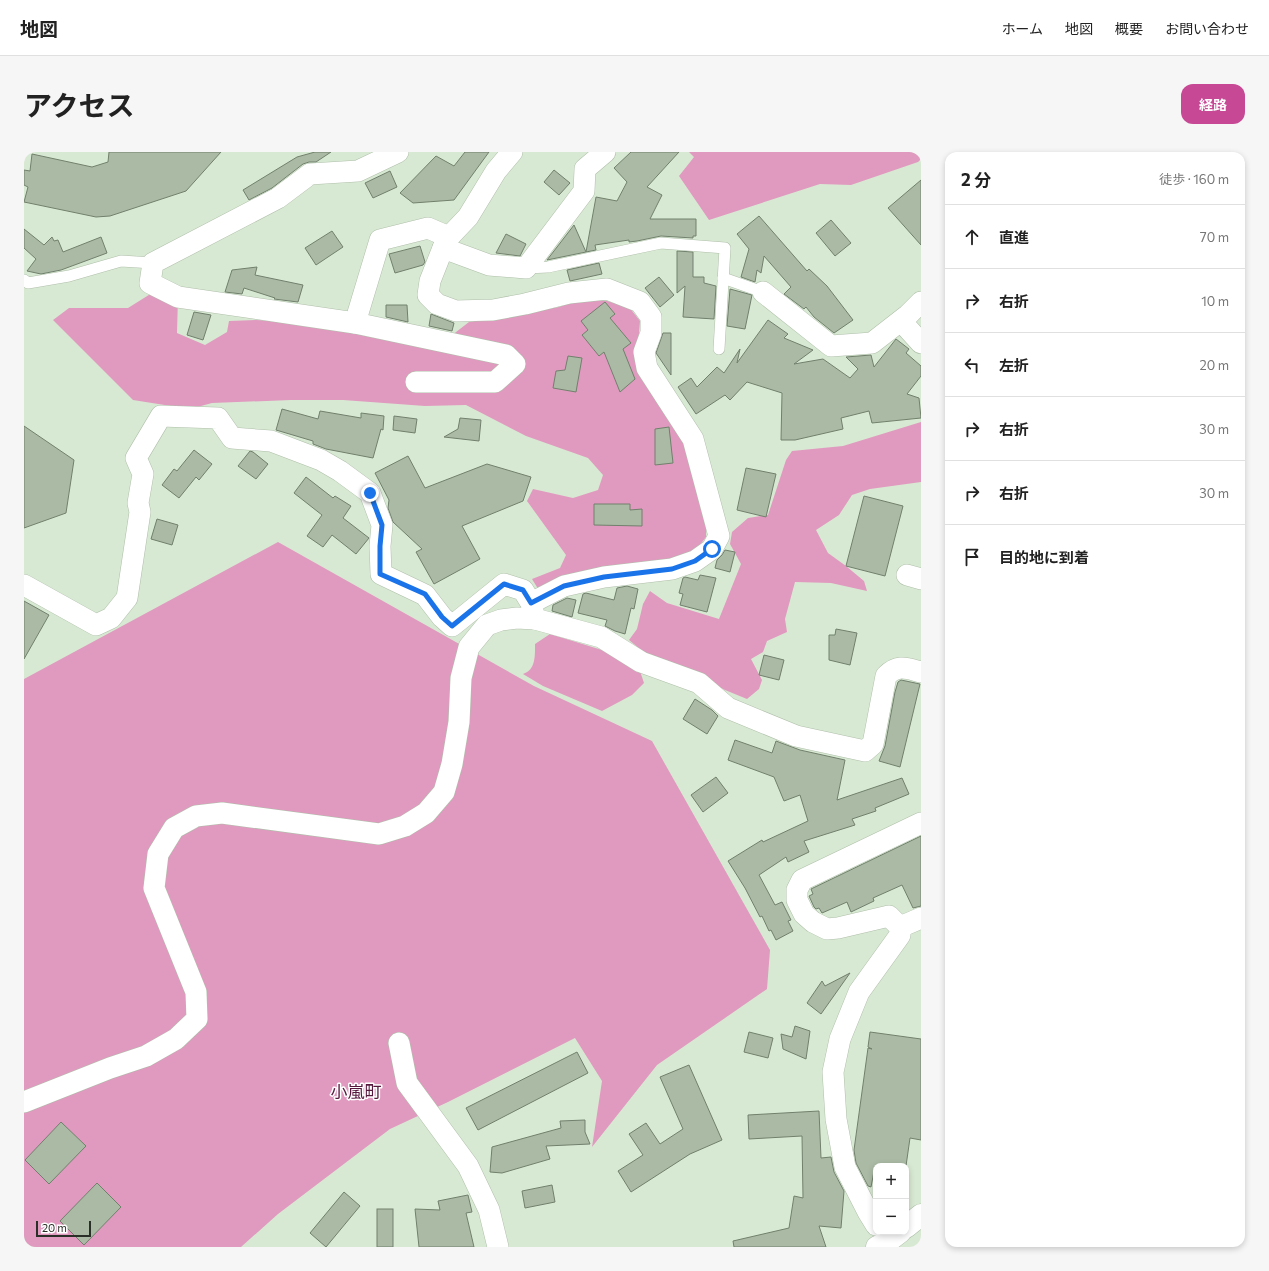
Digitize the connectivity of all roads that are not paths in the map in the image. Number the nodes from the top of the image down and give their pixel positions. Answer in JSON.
{"nodes":[{"id":1,"x":398,"y":152,"type":"edge"},
{"id":2,"x":512,"y":152,"type":"edge"},
{"id":3,"x":605,"y":152,"type":"edge"},
{"id":4,"x":446,"y":243,"type":"junction"},
{"id":5,"x":153,"y":263,"type":"junction"},
{"id":6,"x":526,"y":268,"type":"junction"},
{"id":7,"x":723,"y":278,"type":"junction"},
{"id":8,"x":24,"y":280,"type":"edge"},
{"id":9,"x":763,"y":292,"type":"joint"},
{"id":10,"x":921,"y":302,"type":"edge"},
{"id":11,"x":901,"y":321,"type":"junction"},
{"id":12,"x":355,"y":323,"type":"junction"},
{"id":13,"x":921,"y":343,"type":"edge"},
{"id":14,"x":718,"y":349,"type":"dead end"},
{"id":15,"x":416,"y":382,"type":"dead end"},
{"id":16,"x":24,"y":585,"type":"edge"},
{"id":17,"x":533,"y":611,"type":"junction"},
{"id":18,"x":921,"y":672,"type":"edge"},
{"id":19,"x":921,"y":823,"type":"edge"},
{"id":20,"x":921,"y":918,"type":"edge"},
{"id":21,"x":900,"y":927,"type":"junction"},
{"id":22,"x":399,"y":1043,"type":"dead end"},
{"id":23,"x":24,"y":1102,"type":"edge"},
{"id":24,"x":921,"y":1215,"type":"edge"},
{"id":25,"x":909,"y":1225,"type":"edge"},
{"id":26,"x":884,"y":1236,"type":"edge"},
{"id":27,"x":498,"y":1247,"type":"edge"}],
"edges":[{"from":1,"to":5,"type":"street"},
{"from":2,"to":4,"type":"street"},
{"from":3,"to":6,"type":"street"},
{"from":4,"to":6,"type":"street"},
{"from":4,"to":12,"type":"street"},
{"from":4,"to":17,"type":"street"},
{"from":5,"to":8,"type":"lane"},
{"from":5,"to":12,"type":"street"},
{"from":6,"to":7,"type":"lane"},
{"from":7,"to":9,"type":"lane"},
{"from":7,"to":14,"type":"lane"},
{"from":9,"to":11,"type":"street"},
{"from":10,"to":11,"type":"street"},
{"from":11,"to":13,"type":"street"},
{"from":12,"to":15,"type":"street"},
{"from":16,"to":17,"type":"street"},
{"from":17,"to":18,"type":"street"},
{"from":17,"to":23,"type":"street"},
{"from":19,"to":21,"type":"street"},
{"from":20,"to":21,"type":"street"},
{"from":21,"to":26,"type":"street"},
{"from":22,"to":27,"type":"street"},
{"from":24,"to":25,"type":"street"}]}
